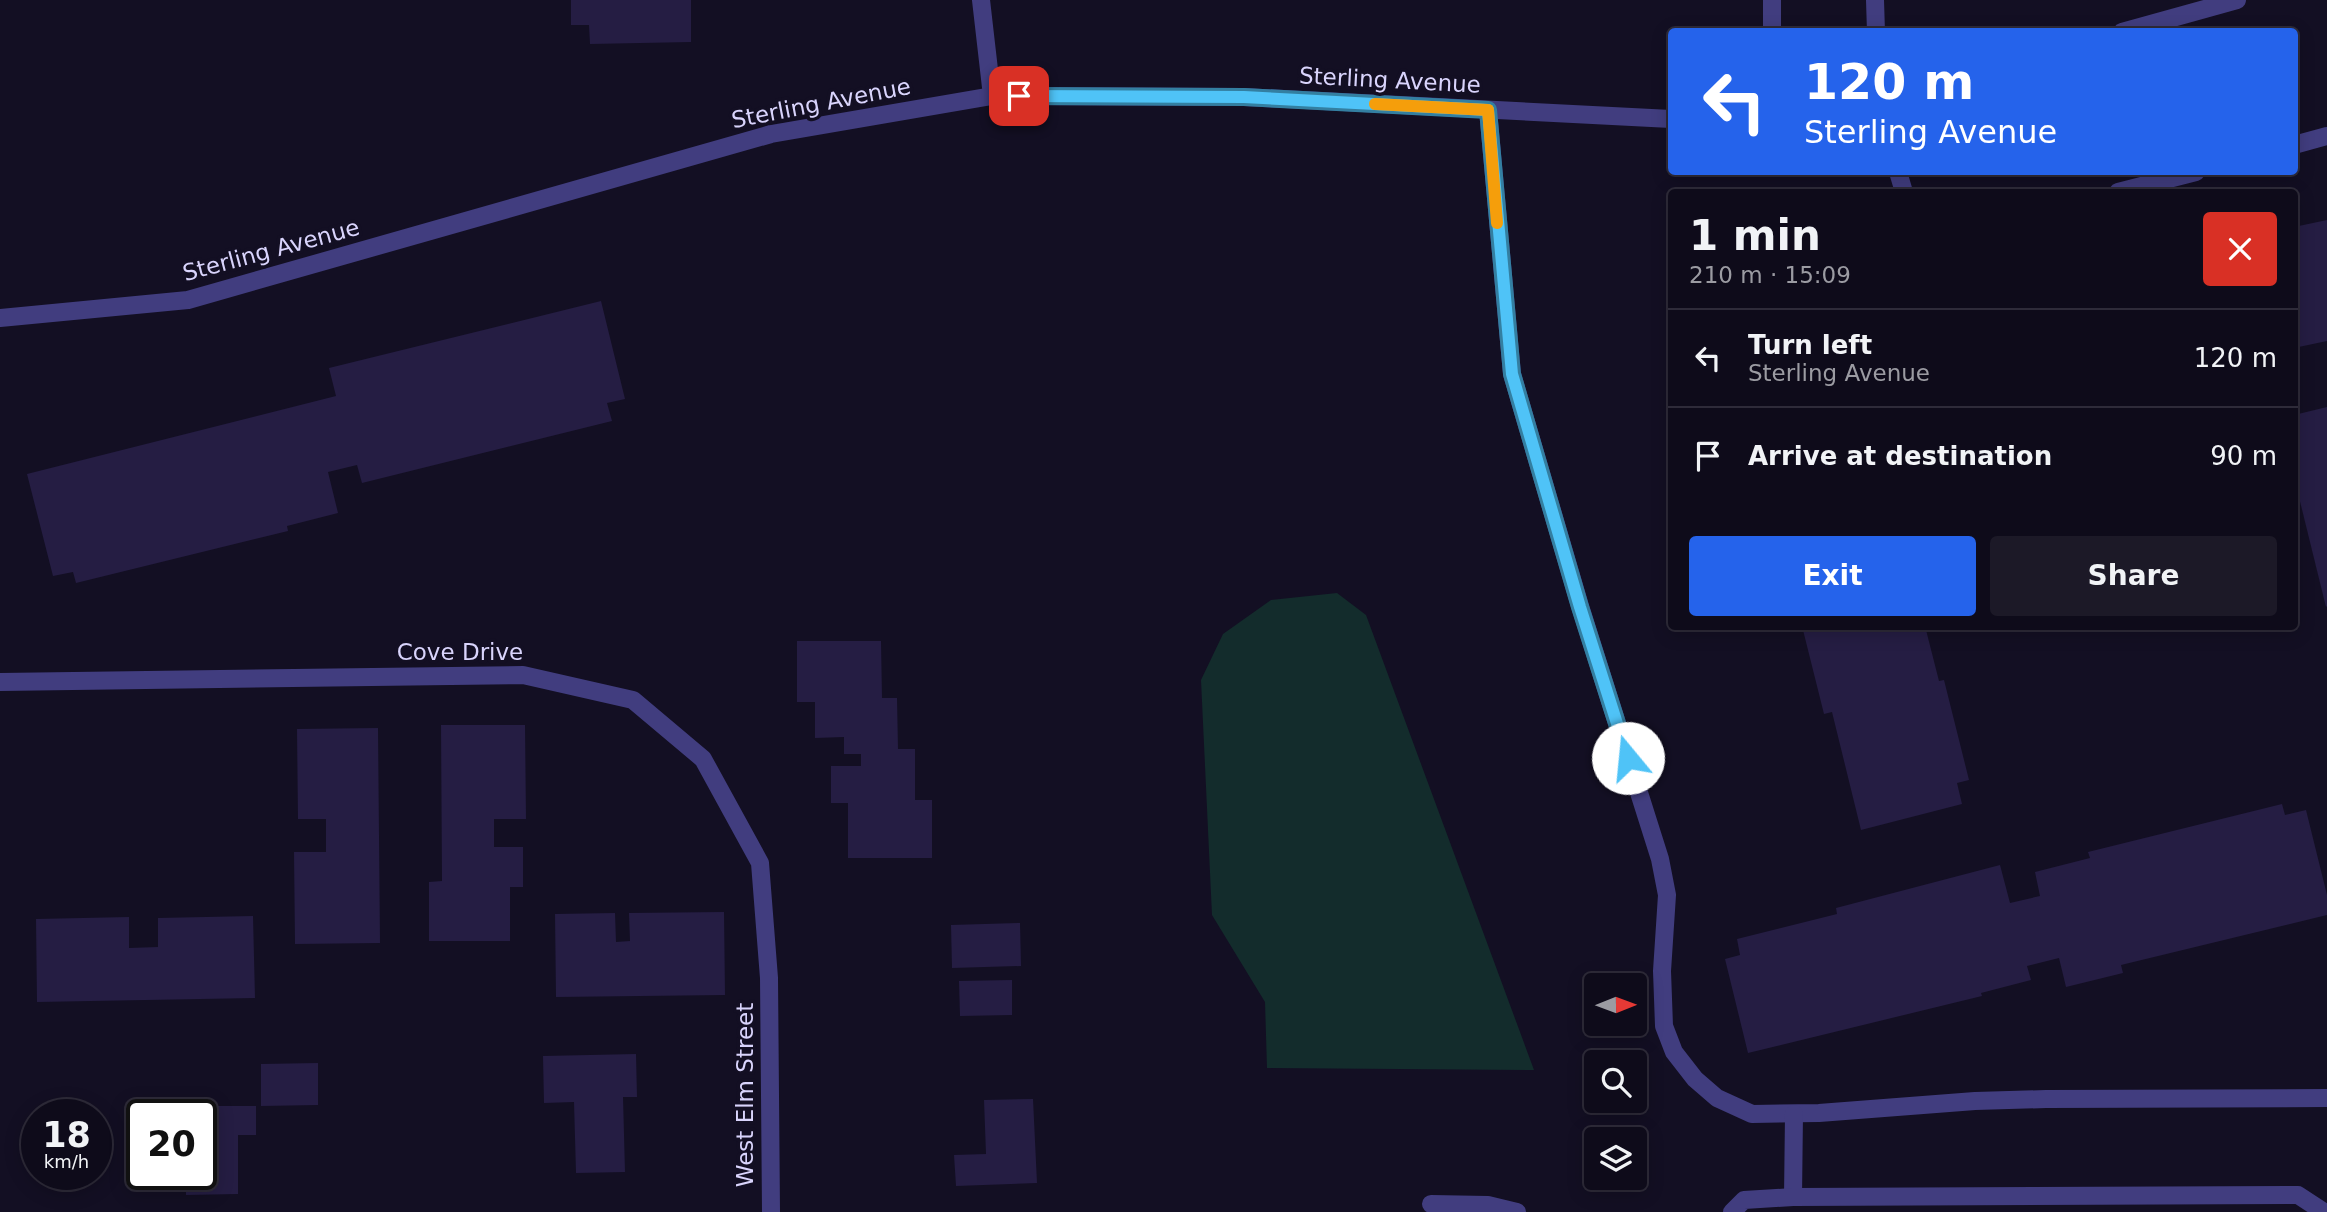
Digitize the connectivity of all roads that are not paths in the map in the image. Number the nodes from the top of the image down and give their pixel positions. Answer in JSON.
{"nodes":[{"id":1,"x":981,"y":0,"type":"edge"},
{"id":2,"x":1772,"y":0,"type":"edge"},
{"id":3,"x":1875,"y":0,"type":"edge"},
{"id":4,"x":2237,"y":0,"type":"edge"},
{"id":5,"x":1772,"y":28,"type":"edge"},
{"id":6,"x":1876,"y":28,"type":"edge"},
{"id":7,"x":2136,"y":28,"type":"edge"},
{"id":8,"x":992,"y":96,"type":"junction"},
{"id":9,"x":1488,"y":110,"type":"junction"},
{"id":10,"x":1668,"y":120,"type":"edge"},
{"id":11,"x":2327,"y":136,"type":"edge"},
{"id":12,"x":2298,"y":144,"type":"edge"},
{"id":13,"x":2184,"y":175,"type":"edge"},
{"id":14,"x":2130,"y":189,"type":"edge"},
{"id":15,"x":0,"y":318,"type":"edge"},
{"id":16,"x":0,"y":682,"type":"edge"},
{"id":17,"x":769,"y":978,"type":"joint"},
{"id":18,"x":2327,"y":1098,"type":"edge"},
{"id":19,"x":1794,"y":1114,"type":"junction"},
{"id":20,"x":1793,"y":1198,"type":"junction"},
{"id":21,"x":1431,"y":1204,"type":"dead end"},
{"id":22,"x":1891,"y":1204,"type":"edge"},
{"id":23,"x":771,"y":1212,"type":"edge"},
{"id":24,"x":1517,"y":1212,"type":"edge"},
{"id":25,"x":1732,"y":1212,"type":"edge"},
{"id":26,"x":2324,"y":1212,"type":"edge"}],
"edges":[{"from":1,"to":8,"type":"street"},
{"from":2,"to":5,"type":"street"},
{"from":3,"to":6,"type":"street"},
{"from":4,"to":7,"type":"street"},
{"from":8,"to":9,"type":"street","name":"Sterling Avenue"},
{"from":8,"to":15,"type":"street","name":"Sterling Avenue"},
{"from":9,"to":10,"type":"street","name":"Sterling Avenue"},
{"from":9,"to":19,"type":"street"},
{"from":11,"to":12,"type":"street"},
{"from":13,"to":14,"type":"street"},
{"from":16,"to":17,"type":"street","name":"Cove Drive"},
{"from":17,"to":23,"type":"street","name":"West Elm Street"},
{"from":18,"to":19,"type":"street"},
{"from":19,"to":20,"type":"street"},
{"from":20,"to":22,"type":"street"},
{"from":20,"to":25,"type":"street"},
{"from":21,"to":24,"type":"street"},
{"from":22,"to":26,"type":"street"}]}
